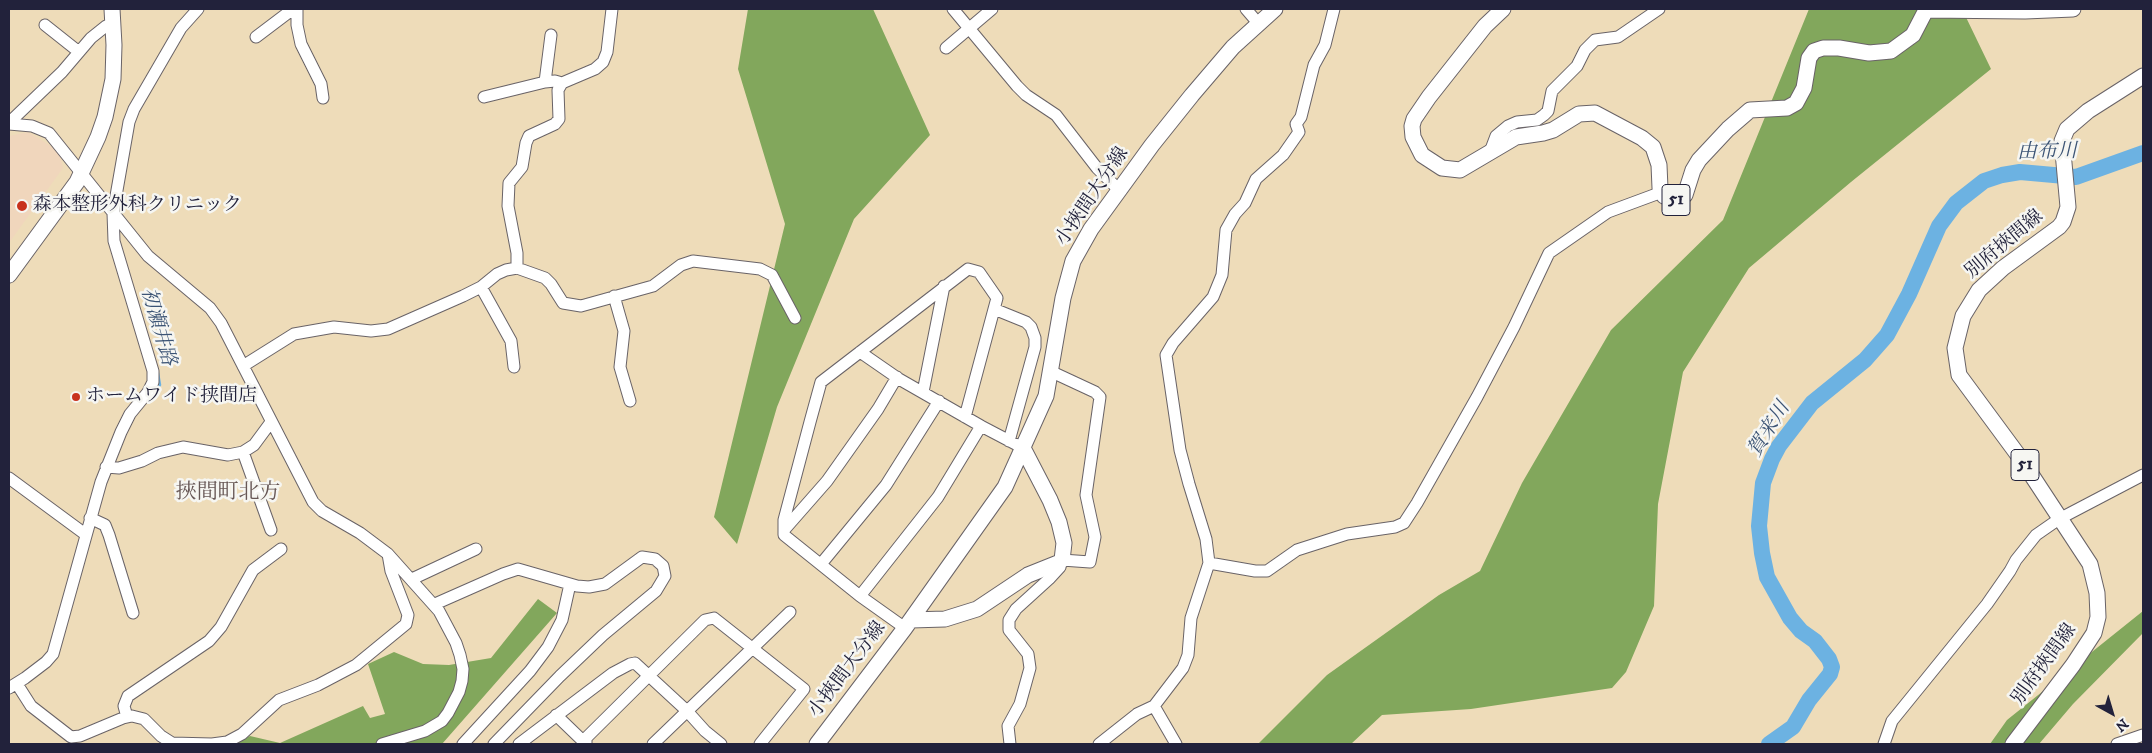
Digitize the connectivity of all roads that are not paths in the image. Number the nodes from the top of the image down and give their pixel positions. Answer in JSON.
{"nodes":[{"id":1,"x":112,"y":9,"type":"edge"},
{"id":2,"x":198,"y":9,"type":"edge"},
{"id":3,"x":293,"y":9,"type":"edge"},
{"id":4,"x":297,"y":9,"type":"edge"},
{"id":5,"x":612,"y":9,"type":"edge"},
{"id":6,"x":953,"y":9,"type":"edge"},
{"id":7,"x":992,"y":9,"type":"edge"},
{"id":8,"x":1246,"y":9,"type":"edge"},
{"id":9,"x":1275,"y":9,"type":"edge"},
{"id":10,"x":1334,"y":9,"type":"edge"},
{"id":11,"x":1503,"y":9,"type":"edge"},
{"id":12,"x":1659,"y":9,"type":"edge"},
{"id":13,"x":2073,"y":9,"type":"edge"},
{"id":14,"x":1258,"y":23,"type":"junction"},
{"id":15,"x":113,"y":24,"type":"junction"},
{"id":16,"x":45,"y":25,"type":"dead end"},
{"id":17,"x":969,"y":29,"type":"junction"},
{"id":18,"x":551,"y":35,"type":"dead end"},
{"id":19,"x":256,"y":37,"type":"dead end"},
{"id":20,"x":946,"y":48,"type":"dead end"},
{"id":21,"x":79,"y":52,"type":"junction"},
{"id":22,"x":2143,"y":76,"type":"edge"},
{"id":23,"x":545,"y":82,"type":"junction"},
{"id":24,"x":562,"y":83,"type":"junction"},
{"id":25,"x":484,"y":97,"type":"dead end"},
{"id":26,"x":323,"y":98,"type":"dead end"},
{"id":27,"x":10,"y":126,"type":"edge"},
{"id":28,"x":1490,"y":152,"type":"junction"},
{"id":29,"x":82,"y":173,"type":"junction"},
{"id":30,"x":1119,"y":190,"type":"junction"},
{"id":31,"x":1662,"y":192,"type":"junction"},
{"id":32,"x":116,"y":217,"type":"junction"},
{"id":33,"x":517,"y":268,"type":"junction"},
{"id":34,"x":9,"y":275,"type":"edge"},
{"id":35,"x":944,"y":286,"type":"junction"},
{"id":36,"x":481,"y":287,"type":"junction"},
{"id":37,"x":614,"y":296,"type":"junction"},
{"id":38,"x":994,"y":309,"type":"junction"},
{"id":39,"x":795,"y":318,"type":"dead end"},
{"id":40,"x":860,"y":352,"type":"junction"},
{"id":41,"x":243,"y":366,"type":"junction"},
{"id":42,"x":514,"y":367,"type":"dead end"},
{"id":43,"x":1052,"y":372,"type":"junction"},
{"id":44,"x":897,"y":377,"type":"junction"},
{"id":45,"x":923,"y":392,"type":"junction"},
{"id":46,"x":630,"y":401,"type":"dead end"},
{"id":47,"x":939,"y":401,"type":"junction"},
{"id":48,"x":965,"y":417,"type":"junction"},
{"id":49,"x":271,"y":422,"type":"junction"},
{"id":50,"x":981,"y":426,"type":"junction"},
{"id":51,"x":1009,"y":441,"type":"junction"},
{"id":52,"x":1023,"y":448,"type":"junction"},
{"id":53,"x":243,"y":452,"type":"junction"},
{"id":54,"x":106,"y":468,"type":"junction"},
{"id":55,"x":2143,"y":475,"type":"edge"},
{"id":56,"x":9,"y":478,"type":"edge"},
{"id":57,"x":90,"y":518,"type":"junction"},
{"id":58,"x":2059,"y":520,"type":"junction"},
{"id":59,"x":271,"y":530,"type":"dead end"},
{"id":60,"x":784,"y":530,"type":"junction"},
{"id":61,"x":85,"y":534,"type":"junction"},
{"id":62,"x":281,"y":549,"type":"dead end"},
{"id":63,"x":476,"y":549,"type":"dead end"},
{"id":64,"x":388,"y":554,"type":"junction"},
{"id":65,"x":1060,"y":562,"type":"junction"},
{"id":66,"x":1209,"y":563,"type":"junction"},
{"id":67,"x":821,"y":564,"type":"junction"},
{"id":68,"x":412,"y":579,"type":"junction"},
{"id":69,"x":570,"y":584,"type":"junction"},
{"id":70,"x":860,"y":596,"type":"junction"},
{"id":71,"x":434,"y":604,"type":"junction"},
{"id":72,"x":790,"y":612,"type":"dead end"},
{"id":73,"x":133,"y":613,"type":"dead end"},
{"id":74,"x":908,"y":624,"type":"junction"},
{"id":75,"x":752,"y":648,"type":"junction"},
{"id":76,"x":649,"y":675,"type":"junction"},
{"id":77,"x":13,"y":686,"type":"edge"},
{"id":78,"x":1154,"y":706,"type":"junction"},
{"id":79,"x":687,"y":711,"type":"junction"},
{"id":80,"x":556,"y":715,"type":"junction"},
{"id":81,"x":127,"y":717,"type":"junction"},
{"id":82,"x":2143,"y":735,"type":"edge"},
{"id":83,"x":382,"y":744,"type":"edge"},
{"id":84,"x":463,"y":744,"type":"edge"},
{"id":85,"x":494,"y":744,"type":"edge"},
{"id":86,"x":519,"y":744,"type":"edge"},
{"id":87,"x":586,"y":744,"type":"edge"},
{"id":88,"x":653,"y":744,"type":"edge"},
{"id":89,"x":721,"y":744,"type":"edge"},
{"id":90,"x":760,"y":744,"type":"edge"},
{"id":91,"x":817,"y":744,"type":"edge"},
{"id":92,"x":1010,"y":744,"type":"edge"},
{"id":93,"x":1099,"y":744,"type":"edge"},
{"id":94,"x":1176,"y":744,"type":"edge"},
{"id":95,"x":1884,"y":744,"type":"edge"},
{"id":96,"x":2013,"y":744,"type":"edge"},
{"id":97,"x":2117,"y":744,"type":"edge"}],
"edges":[{"from":1,"to":15,"type":"main road"},
{"from":2,"to":32,"type":"street"},
{"from":3,"to":19,"type":"street"},
{"from":4,"to":26,"type":"street"},
{"from":5,"to":24,"type":"street"},
{"from":6,"to":17,"type":"street"},
{"from":7,"to":17,"type":"street"},
{"from":8,"to":14,"type":"street"},
{"from":9,"to":14,"type":"main road","name":"小挾間大分線"},
{"from":10,"to":66,"type":"street"},
{"from":11,"to":28,"type":"main road","number":"51"},
{"from":12,"to":28,"type":"street"},
{"from":13,"to":31,"type":"main road","number":"51"},
{"from":14,"to":30,"type":"main road","name":"小挾間大分線"},
{"from":15,"to":21,"type":"street"},
{"from":15,"to":29,"type":"main road"},
{"from":16,"to":21,"type":"street"},
{"from":17,"to":20,"type":"street"},
{"from":17,"to":30,"type":"street"},
{"from":18,"to":23,"type":"street"},
{"from":21,"to":27,"type":"street"},
{"from":22,"to":58,"type":"main road","name":"別府挾間線","number":"51"},
{"from":23,"to":24,"type":"street"},
{"from":23,"to":25,"type":"street"},
{"from":24,"to":33,"type":"street"},
{"from":27,"to":29,"type":"street"},
{"from":28,"to":31,"type":"main road","number":"51"},
{"from":29,"to":32,"type":"street"},
{"from":29,"to":34,"type":"main road"},
{"from":30,"to":43,"type":"main road","name":"小挾間大分線"},
{"from":31,"to":66,"type":"street"},
{"from":32,"to":41,"type":"street"},
{"from":32,"to":54,"type":"street"},
{"from":33,"to":36,"type":"street"},
{"from":33,"to":37,"type":"street"},
{"from":35,"to":38,"type":"street"},
{"from":35,"to":40,"type":"street"},
{"from":35,"to":45,"type":"street"},
{"from":36,"to":41,"type":"street"},
{"from":36,"to":42,"type":"street"},
{"from":37,"to":39,"type":"street"},
{"from":37,"to":46,"type":"street"},
{"from":38,"to":48,"type":"street"},
{"from":38,"to":51,"type":"street"},
{"from":40,"to":44,"type":"street"},
{"from":40,"to":60,"type":"street"},
{"from":41,"to":49,"type":"street"},
{"from":43,"to":52,"type":"main road","name":"小挾間大分線"},
{"from":43,"to":65,"type":"street"},
{"from":44,"to":45,"type":"street"},
{"from":44,"to":60,"type":"street"},
{"from":45,"to":47,"type":"street"},
{"from":47,"to":48,"type":"street"},
{"from":47,"to":67,"type":"street"},
{"from":48,"to":50,"type":"street"},
{"from":49,"to":53,"type":"street"},
{"from":49,"to":64,"type":"street"},
{"from":50,"to":51,"type":"street"},
{"from":50,"to":70,"type":"street"},
{"from":51,"to":52,"type":"street"},
{"from":52,"to":65,"type":"main road"},
{"from":52,"to":74,"type":"main road","name":"小挾間大分線"},
{"from":53,"to":54,"type":"street"},
{"from":53,"to":59,"type":"street"},
{"from":54,"to":57,"type":"street"},
{"from":55,"to":58,"type":"street"},
{"from":56,"to":61,"type":"street"},
{"from":57,"to":61,"type":"street"},
{"from":57,"to":73,"type":"street"},
{"from":58,"to":95,"type":"street"},
{"from":58,"to":96,"type":"main road","name":"別府挾間線","number":"51"},
{"from":60,"to":67,"type":"street"},
{"from":61,"to":77,"type":"street"},
{"from":62,"to":81,"type":"street"},
{"from":63,"to":68,"type":"street"},
{"from":64,"to":68,"type":"street"},
{"from":64,"to":81,"type":"street"},
{"from":65,"to":74,"type":"main road","name":"小挾間大分線"},
{"from":65,"to":92,"type":"street"},
{"from":66,"to":78,"type":"street"},
{"from":67,"to":70,"type":"street"},
{"from":68,"to":71,"type":"street"},
{"from":69,"to":71,"type":"street"},
{"from":69,"to":84,"type":"street"},
{"from":69,"to":85,"type":"street"},
{"from":70,"to":74,"type":"street"},
{"from":71,"to":83,"type":"street"},
{"from":72,"to":75,"type":"street"},
{"from":74,"to":91,"type":"main road","name":"小挾間大分線"},
{"from":75,"to":76,"type":"street"},
{"from":75,"to":79,"type":"street"},
{"from":75,"to":90,"type":"street"},
{"from":76,"to":79,"type":"street"},
{"from":76,"to":80,"type":"street"},
{"from":76,"to":87,"type":"street"},
{"from":77,"to":81,"type":"street"},
{"from":78,"to":93,"type":"street"},
{"from":78,"to":94,"type":"street"},
{"from":79,"to":88,"type":"street"},
{"from":79,"to":89,"type":"street"},
{"from":80,"to":86,"type":"street"},
{"from":80,"to":87,"type":"street"},
{"from":82,"to":97,"type":"street"}]}
